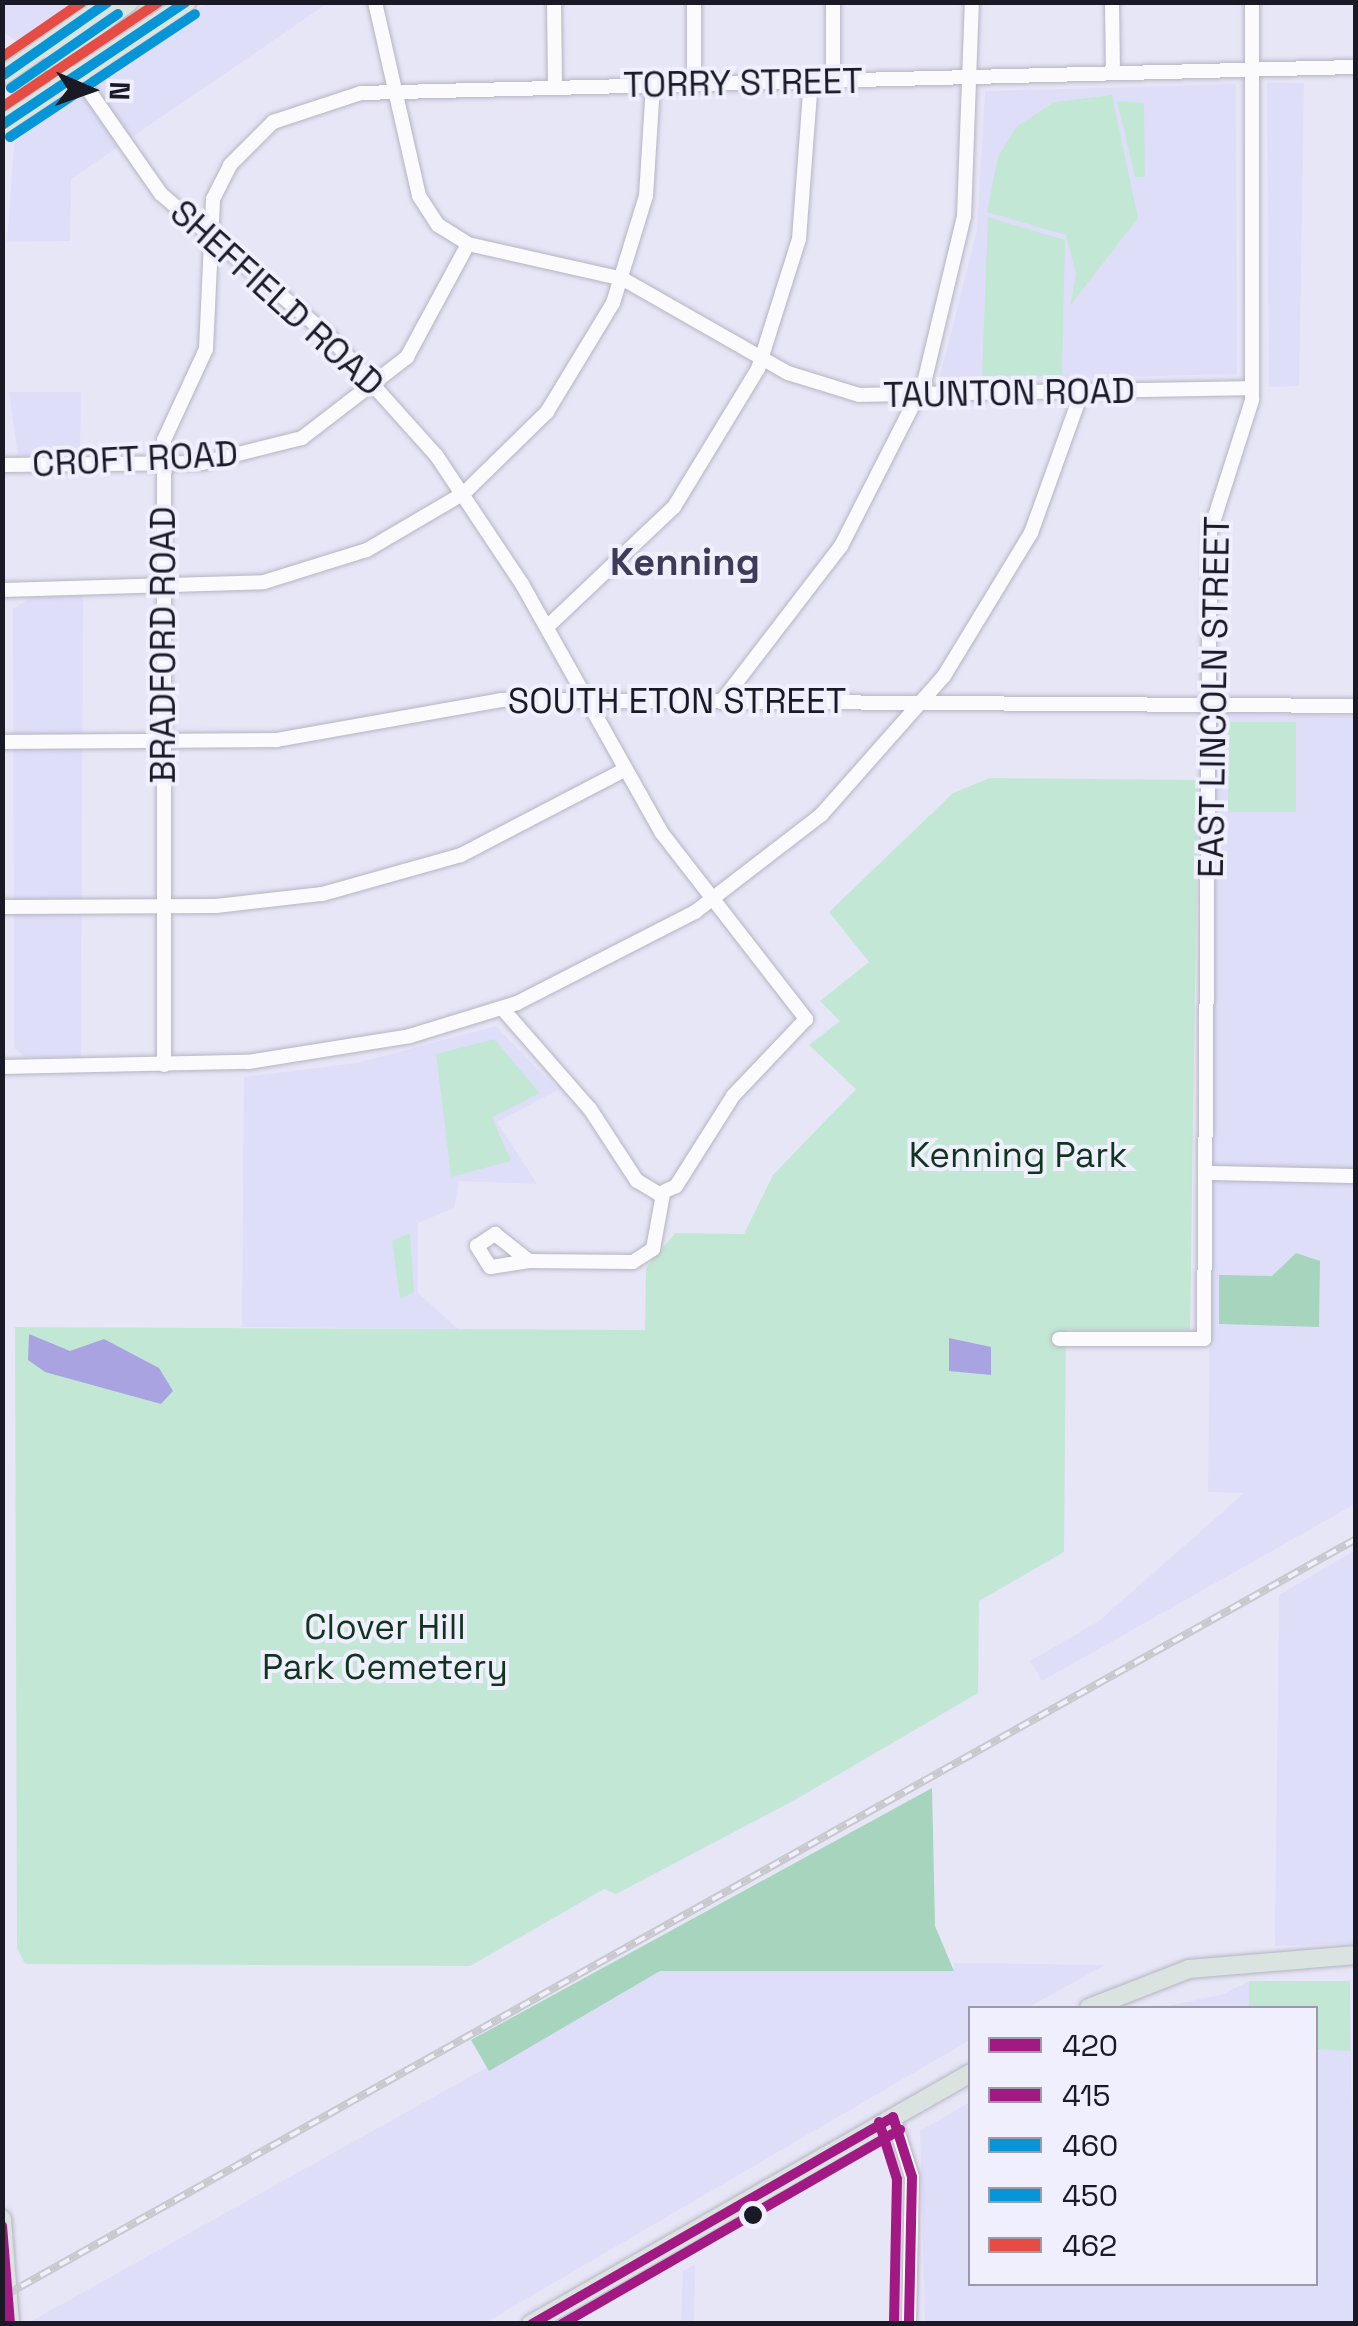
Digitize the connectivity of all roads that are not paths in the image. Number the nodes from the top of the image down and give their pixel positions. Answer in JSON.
{"nodes":[{"id":1,"x":109,"y":2,"type":"edge"},
{"id":2,"x":129,"y":2,"type":"edge"},
{"id":3,"x":164,"y":2,"type":"edge"},
{"id":4,"x":187,"y":2,"type":"edge"},
{"id":5,"x":375,"y":2,"type":"edge"},
{"id":6,"x":554,"y":2,"type":"edge"},
{"id":7,"x":694,"y":2,"type":"edge"},
{"id":8,"x":833,"y":2,"type":"edge"},
{"id":9,"x":972,"y":2,"type":"edge"},
{"id":10,"x":1112,"y":2,"type":"edge"},
{"id":11,"x":1252,"y":2,"type":"edge"},
{"id":12,"x":155,"y":24,"type":"junction"},
{"id":13,"x":1356,"y":67,"type":"edge"},
{"id":14,"x":1252,"y":70,"type":"junction"},
{"id":15,"x":1112,"y":73,"type":"junction"},
{"id":16,"x":78,"y":75,"type":"junction"},
{"id":17,"x":2,"y":76,"type":"edge"},
{"id":18,"x":972,"y":78,"type":"junction"},
{"id":19,"x":811,"y":81,"type":"junction"},
{"id":20,"x":833,"y":81,"type":"junction"},
{"id":21,"x":694,"y":85,"type":"junction"},
{"id":22,"x":653,"y":86,"type":"junction"},
{"id":23,"x":555,"y":87,"type":"junction"},
{"id":24,"x":399,"y":92,"type":"junction"},
{"id":25,"x":2,"y":125,"type":"edge"},
{"id":26,"x":206,"y":236,"type":"junction"},
{"id":27,"x":468,"y":244,"type":"junction"},
{"id":28,"x":623,"y":278,"type":"junction"},
{"id":29,"x":763,"y":357,"type":"junction"},
{"id":30,"x":379,"y":386,"type":"junction"},
{"id":31,"x":1252,"y":388,"type":"junction"},
{"id":32,"x":1082,"y":391,"type":"junction"},
{"id":33,"x":918,"y":396,"type":"junction"},
{"id":34,"x":162,"y":464,"type":"junction"},
{"id":35,"x":2,"y":465,"type":"edge"},
{"id":36,"x":464,"y":492,"type":"junction"},
{"id":37,"x":163,"y":589,"type":"junction"},
{"id":38,"x":2,"y":590,"type":"edge"},
{"id":39,"x":546,"y":627,"type":"junction"},
{"id":40,"x":585,"y":700,"type":"junction"},
{"id":41,"x":722,"y":701,"type":"junction"},
{"id":42,"x":924,"y":702,"type":"junction"},
{"id":43,"x":1208,"y":702,"type":"junction"},
{"id":44,"x":1356,"y":706,"type":"edge"},
{"id":45,"x":2,"y":742,"type":"edge"},
{"id":46,"x":164,"y":742,"type":"junction"},
{"id":47,"x":624,"y":770,"type":"junction"},
{"id":48,"x":710,"y":902,"type":"junction"},
{"id":49,"x":2,"y":906,"type":"edge"},
{"id":50,"x":164,"y":907,"type":"junction"},
{"id":51,"x":502,"y":1008,"type":"junction"},
{"id":52,"x":164,"y":1065,"type":"junction"},
{"id":53,"x":2,"y":1067,"type":"edge"},
{"id":54,"x":1207,"y":1173,"type":"junction"},
{"id":55,"x":1356,"y":1176,"type":"edge"},
{"id":56,"x":666,"y":1193,"type":"junction"},
{"id":57,"x":529,"y":1261,"type":"dead end"},
{"id":58,"x":1059,"y":1339,"type":"dead end"},
{"id":59,"x":1356,"y":1955,"type":"edge"},
{"id":60,"x":1307,"y":1960,"type":"junction"},
{"id":61,"x":1356,"y":1965,"type":"edge"},
{"id":62,"x":1094,"y":2006,"type":"edge"},
{"id":63,"x":968,"y":2074,"type":"edge"},
{"id":64,"x":893,"y":2117,"type":"junction"},
{"id":65,"x":2,"y":2220,"type":"edge"},
{"id":66,"x":10,"y":2324,"type":"edge"},
{"id":67,"x":532,"y":2324,"type":"edge"},
{"id":68,"x":909,"y":2324,"type":"edge"}],
"edges":[{"from":1,"to":17,"type":"main road"},
{"from":2,"to":16,"type":"main road"},
{"from":3,"to":12,"type":"main road"},
{"from":4,"to":12,"type":"main road"},
{"from":5,"to":24,"type":"street","name":"TAUNTON ROAD"},
{"from":6,"to":23,"type":"street"},
{"from":7,"to":21,"type":"street"},
{"from":8,"to":20,"type":"street"},
{"from":9,"to":18,"type":"street"},
{"from":10,"to":15,"type":"street"},
{"from":11,"to":14,"type":"street","name":"EAST LINCOLN STREET"},
{"from":12,"to":16,"type":"main road"},
{"from":13,"to":14,"type":"street","name":"TORRY STREET"},
{"from":14,"to":15,"type":"street","name":"TORRY STREET"},
{"from":14,"to":31,"type":"street","name":"EAST LINCOLN STREET"},
{"from":15,"to":18,"type":"street","name":"TORRY STREET"},
{"from":16,"to":25,"type":"main road"},
{"from":16,"to":26,"type":"street","name":"SHEFFIELD ROAD"},
{"from":18,"to":20,"type":"street","name":"TORRY STREET"},
{"from":18,"to":33,"type":"street"},
{"from":19,"to":20,"type":"street","name":"TORRY STREET"},
{"from":19,"to":21,"type":"street","name":"TORRY STREET"},
{"from":19,"to":29,"type":"street"},
{"from":21,"to":22,"type":"street","name":"TORRY STREET"},
{"from":22,"to":23,"type":"street","name":"TORRY STREET"},
{"from":22,"to":28,"type":"street"},
{"from":23,"to":24,"type":"street","name":"TORRY STREET"},
{"from":24,"to":26,"type":"street","name":"TORRY STREET"},
{"from":24,"to":27,"type":"street","name":"TAUNTON ROAD"},
{"from":26,"to":30,"type":"street","name":"SHEFFIELD ROAD"},
{"from":26,"to":34,"type":"street","name":"BRADFORD ROAD"},
{"from":27,"to":28,"type":"street","name":"TAUNTON ROAD"},
{"from":27,"to":30,"type":"street","name":"CROFT ROAD"},
{"from":28,"to":29,"type":"street","name":"TAUNTON ROAD"},
{"from":28,"to":36,"type":"street"},
{"from":29,"to":33,"type":"street","name":"TAUNTON ROAD"},
{"from":29,"to":39,"type":"street"},
{"from":30,"to":34,"type":"street","name":"CROFT ROAD"},
{"from":30,"to":36,"type":"street","name":"SHEFFIELD ROAD"},
{"from":31,"to":32,"type":"street","name":"TAUNTON ROAD"},
{"from":31,"to":43,"type":"street","name":"EAST LINCOLN STREET"},
{"from":32,"to":33,"type":"street","name":"TAUNTON ROAD"},
{"from":32,"to":42,"type":"street"},
{"from":33,"to":41,"type":"street"},
{"from":34,"to":35,"type":"street","name":"CROFT ROAD"},
{"from":34,"to":37,"type":"street","name":"BRADFORD ROAD"},
{"from":36,"to":37,"type":"street"},
{"from":36,"to":39,"type":"street","name":"SHEFFIELD ROAD"},
{"from":37,"to":38,"type":"street"},
{"from":37,"to":46,"type":"street","name":"BRADFORD ROAD"},
{"from":39,"to":40,"type":"street","name":"SHEFFIELD ROAD"},
{"from":40,"to":41,"type":"street","name":"SOUTH ETON STREET"},
{"from":40,"to":46,"type":"street","name":"SOUTH ETON STREET"},
{"from":40,"to":47,"type":"street","name":"SHEFFIELD ROAD"},
{"from":41,"to":42,"type":"street","name":"SOUTH ETON STREET"},
{"from":42,"to":43,"type":"street","name":"SOUTH ETON STREET"},
{"from":42,"to":48,"type":"street"},
{"from":43,"to":44,"type":"street","name":"SOUTH ETON STREET"},
{"from":43,"to":54,"type":"street","name":"EAST LINCOLN STREET"},
{"from":45,"to":46,"type":"street","name":"SOUTH ETON STREET"},
{"from":46,"to":50,"type":"street","name":"BRADFORD ROAD"},
{"from":47,"to":48,"type":"street","name":"SHEFFIELD ROAD"},
{"from":47,"to":50,"type":"street"},
{"from":48,"to":51,"type":"street"},
{"from":48,"to":56,"type":"street","name":"SHEFFIELD ROAD"},
{"from":49,"to":50,"type":"street"},
{"from":50,"to":52,"type":"street","name":"BRADFORD ROAD"},
{"from":51,"to":52,"type":"street"},
{"from":51,"to":56,"type":"street"},
{"from":52,"to":53,"type":"street"},
{"from":54,"to":55,"type":"street"},
{"from":54,"to":58,"type":"street","name":"EAST LINCOLN STREET"},
{"from":56,"to":57,"type":"street"},
{"from":59,"to":60,"type":"main road"},
{"from":60,"to":61,"type":"main road"},
{"from":60,"to":62,"type":"main road"},
{"from":63,"to":64,"type":"main road"},
{"from":64,"to":67,"type":"main road"},
{"from":64,"to":68,"type":"street"},
{"from":65,"to":66,"type":"main road"}]}
